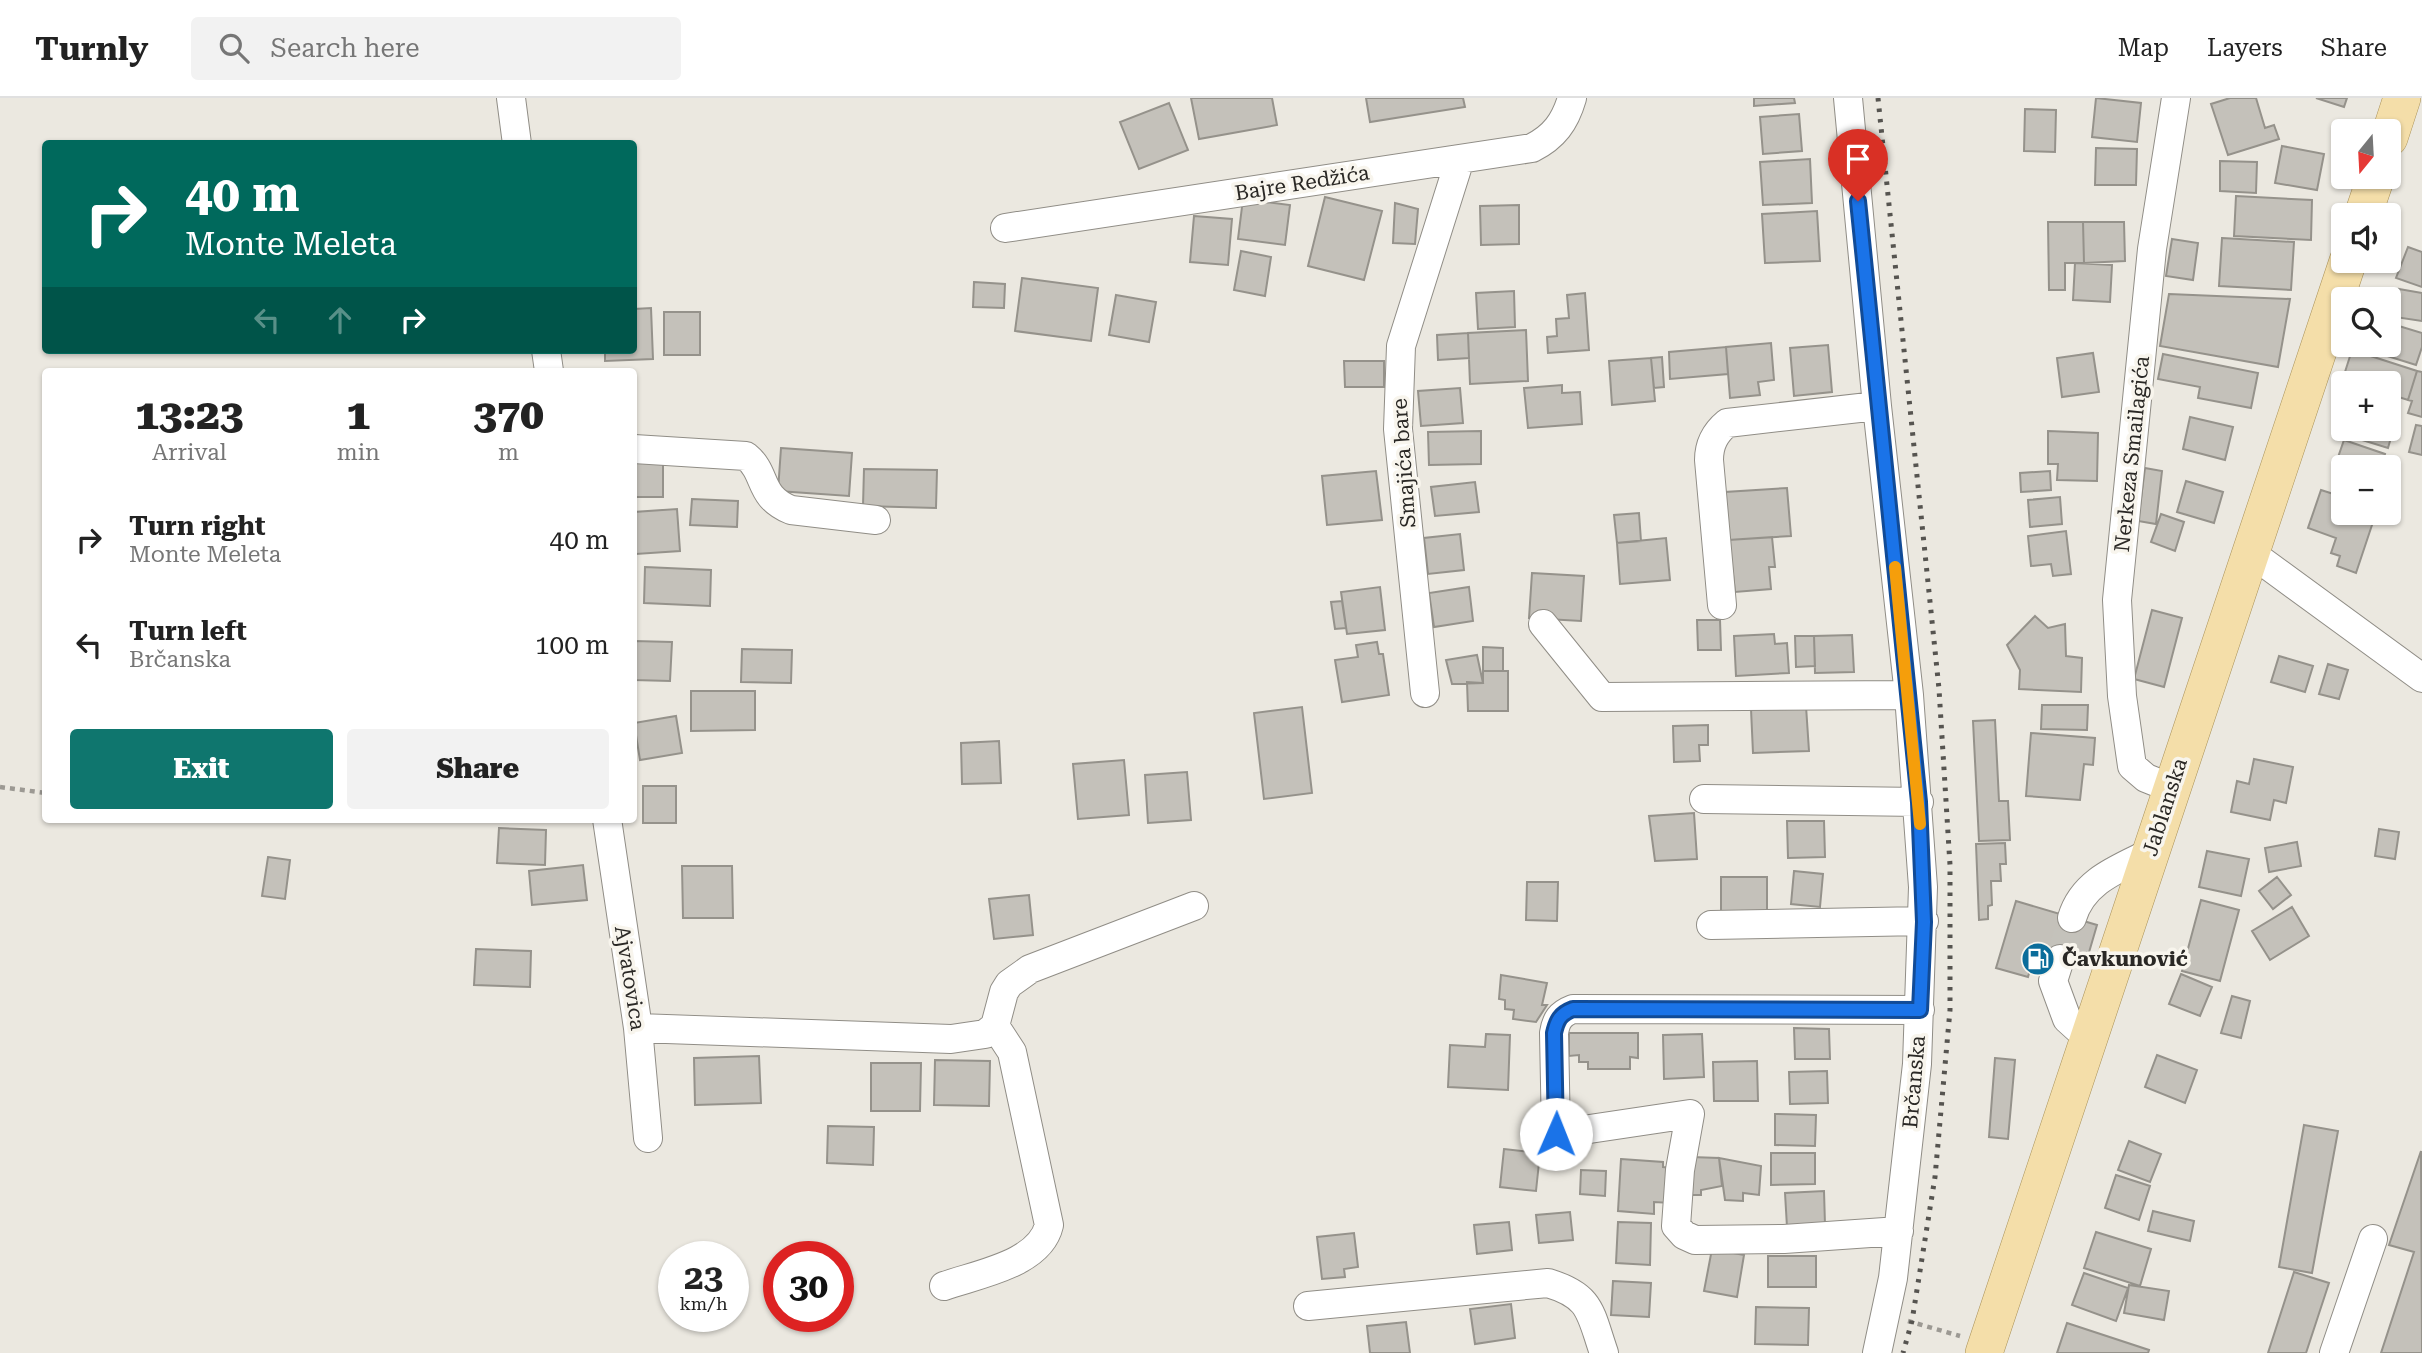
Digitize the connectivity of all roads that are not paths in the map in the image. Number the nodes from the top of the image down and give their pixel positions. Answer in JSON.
{"nodes":[{"id":1,"x":511,"y":98,"type":"edge"},
{"id":2,"x":1572,"y":98,"type":"edge"},
{"id":3,"x":1848,"y":98,"type":"edge"},
{"id":4,"x":2176,"y":98,"type":"edge"},
{"id":5,"x":2402,"y":98,"type":"edge"},
{"id":6,"x":2395,"y":119,"type":"edge"},
{"id":7,"x":516,"y":140,"type":"edge"},
{"id":8,"x":1460,"y":159,"type":"junction"},
{"id":9,"x":1005,"y":228,"type":"dead end"},
{"id":10,"x":2344,"y":273,"type":"edge"},
{"id":11,"x":1877,"y":406,"type":"junction"},
{"id":12,"x":637,"y":449,"type":"edge"},
{"id":13,"x":876,"y":520,"type":"dead end"},
{"id":14,"x":2251,"y":553,"type":"junction"},
{"id":15,"x":1722,"y":605,"type":"dead end"},
{"id":16,"x":1543,"y":624,"type":"dead end"},
{"id":17,"x":2422,"y":678,"type":"edge"},
{"id":18,"x":1425,"y":693,"type":"dead end"},
{"id":19,"x":1909,"y":695,"type":"junction"},
{"id":20,"x":2171,"y":788,"type":"junction"},
{"id":21,"x":1704,"y":799,"type":"dead end"},
{"id":22,"x":1919,"y":802,"type":"junction"},
{"id":23,"x":608,"y":823,"type":"edge"},
{"id":24,"x":2150,"y":853,"type":"junction"},
{"id":25,"x":1194,"y":906,"type":"dead end"},
{"id":26,"x":2072,"y":918,"type":"tunnel mouth"},
{"id":27,"x":1924,"y":922,"type":"junction"},
{"id":28,"x":1711,"y":925,"type":"dead end"},
{"id":29,"x":2060,"y":959,"type":"tunnel mouth"},
{"id":30,"x":1920,"y":1010,"type":"junction"},
{"id":31,"x":995,"y":1026,"type":"junction"},
{"id":32,"x":638,"y":1028,"type":"junction"},
{"id":33,"x":2088,"y":1038,"type":"junction"},
{"id":34,"x":648,"y":1138,"type":"dead end"},
{"id":35,"x":1899,"y":1231,"type":"junction"},
{"id":36,"x":2373,"y":1239,"type":"dead end"},
{"id":37,"x":944,"y":1286,"type":"dead end"},
{"id":38,"x":1308,"y":1306,"type":"dead end"},
{"id":39,"x":1986,"y":1348,"type":"edge"},
{"id":40,"x":1604,"y":1353,"type":"edge"},
{"id":41,"x":1877,"y":1353,"type":"edge"},
{"id":42,"x":2334,"y":1353,"type":"edge"}],
"edges":[{"from":1,"to":7,"type":"street"},
{"from":2,"to":8,"type":"street","name":"Bajre Redžića"},
{"from":3,"to":11,"type":"street","name":"Brčanska"},
{"from":4,"to":20,"type":"street","name":"Nerkeza Smailagića"},
{"from":5,"to":6,"type":"main road"},
{"from":8,"to":9,"type":"street","name":"Bajre Redžića"},
{"from":8,"to":18,"type":"street","name":"Smajića bare"},
{"from":10,"to":14,"type":"main road","name":"Jablanska"},
{"from":11,"to":15,"type":"street"},
{"from":11,"to":19,"type":"street","name":"Brčanska"},
{"from":12,"to":13,"type":"street"},
{"from":14,"to":17,"type":"street"},
{"from":14,"to":20,"type":"main road","name":"Jablanska"},
{"from":16,"to":19,"type":"street"},
{"from":19,"to":22,"type":"street","name":"Brčanska"},
{"from":20,"to":24,"type":"main road","name":"Jablanska"},
{"from":21,"to":22,"type":"street"},
{"from":22,"to":27,"type":"street","name":"Brčanska"},
{"from":23,"to":32,"type":"street","name":"Ajvatovica"},
{"from":24,"to":26,"type":"street"},
{"from":24,"to":33,"type":"main road","name":"Jablanska"},
{"from":25,"to":31,"type":"street"},
{"from":27,"to":28,"type":"street"},
{"from":27,"to":30,"type":"street","name":"Brčanska"},
{"from":29,"to":33,"type":"street"},
{"from":30,"to":35,"type":"street","name":"Brčanska"},
{"from":30,"to":35,"type":"street"},
{"from":31,"to":32,"type":"street"},
{"from":31,"to":37,"type":"street"},
{"from":32,"to":34,"type":"street","name":"Ajvatovica"},
{"from":33,"to":39,"type":"main road","name":"Jablanska"},
{"from":35,"to":41,"type":"street","name":"Brčanska"},
{"from":36,"to":42,"type":"street"},
{"from":38,"to":40,"type":"street"}]}
